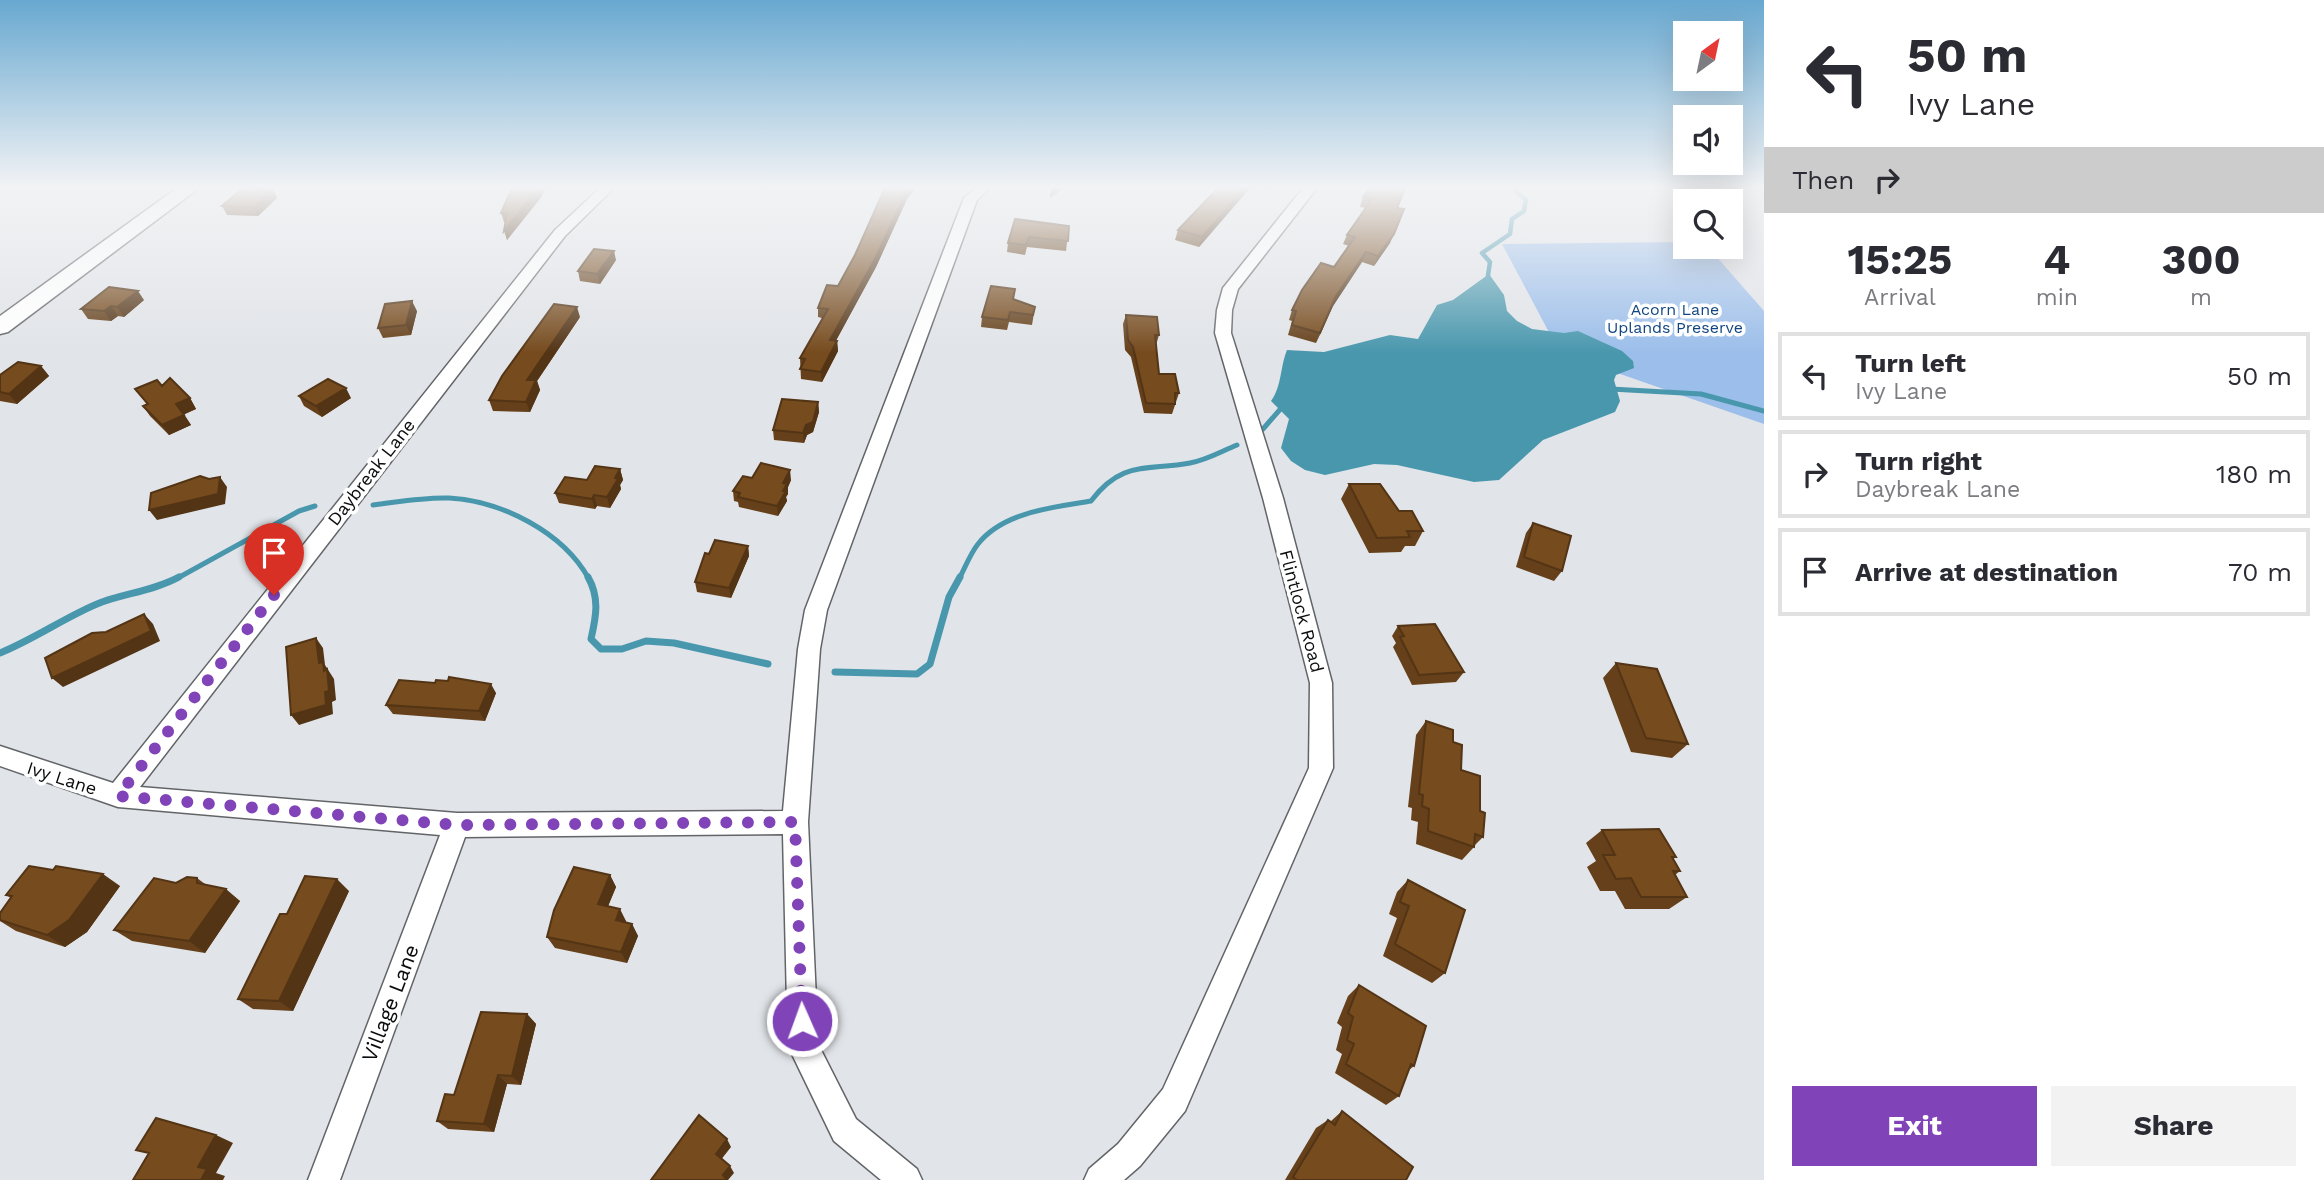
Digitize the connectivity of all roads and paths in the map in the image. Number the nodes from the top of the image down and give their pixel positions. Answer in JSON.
{"nodes":[{"id":1,"x":114,"y":243,"type":"edge"},
{"id":2,"x":552,"y":243,"type":"edge"},
{"id":3,"x":954,"y":243,"type":"edge"},
{"id":4,"x":1266,"y":243,"type":"edge"},
{"id":5,"x":0,"y":327,"type":"edge"},
{"id":6,"x":0,"y":757,"type":"edge"},
{"id":7,"x":118,"y":796,"type":"junction"},
{"id":8,"x":795,"y":822,"type":"junction"},
{"id":9,"x":457,"y":825,"type":"junction"},
{"id":10,"x":324,"y":1180,"type":"edge"},
{"id":11,"x":906,"y":1180,"type":"edge"},
{"id":12,"x":1100,"y":1180,"type":"edge"}],
"edges":[{"from":1,"to":5,"type":"street"},
{"from":2,"to":7,"type":"street","name":"Daybreak Lane"},
{"from":3,"to":8,"type":"street"},
{"from":4,"to":12,"type":"street","name":"Flintlock Road"},
{"from":6,"to":7,"type":"street","name":"Ivy Lane"},
{"from":7,"to":9,"type":"street","name":"Ivy Lane"},
{"from":8,"to":9,"type":"street","name":"Ivy Lane"},
{"from":8,"to":11,"type":"street"},
{"from":9,"to":10,"type":"street","name":"Village Lane"}]}
